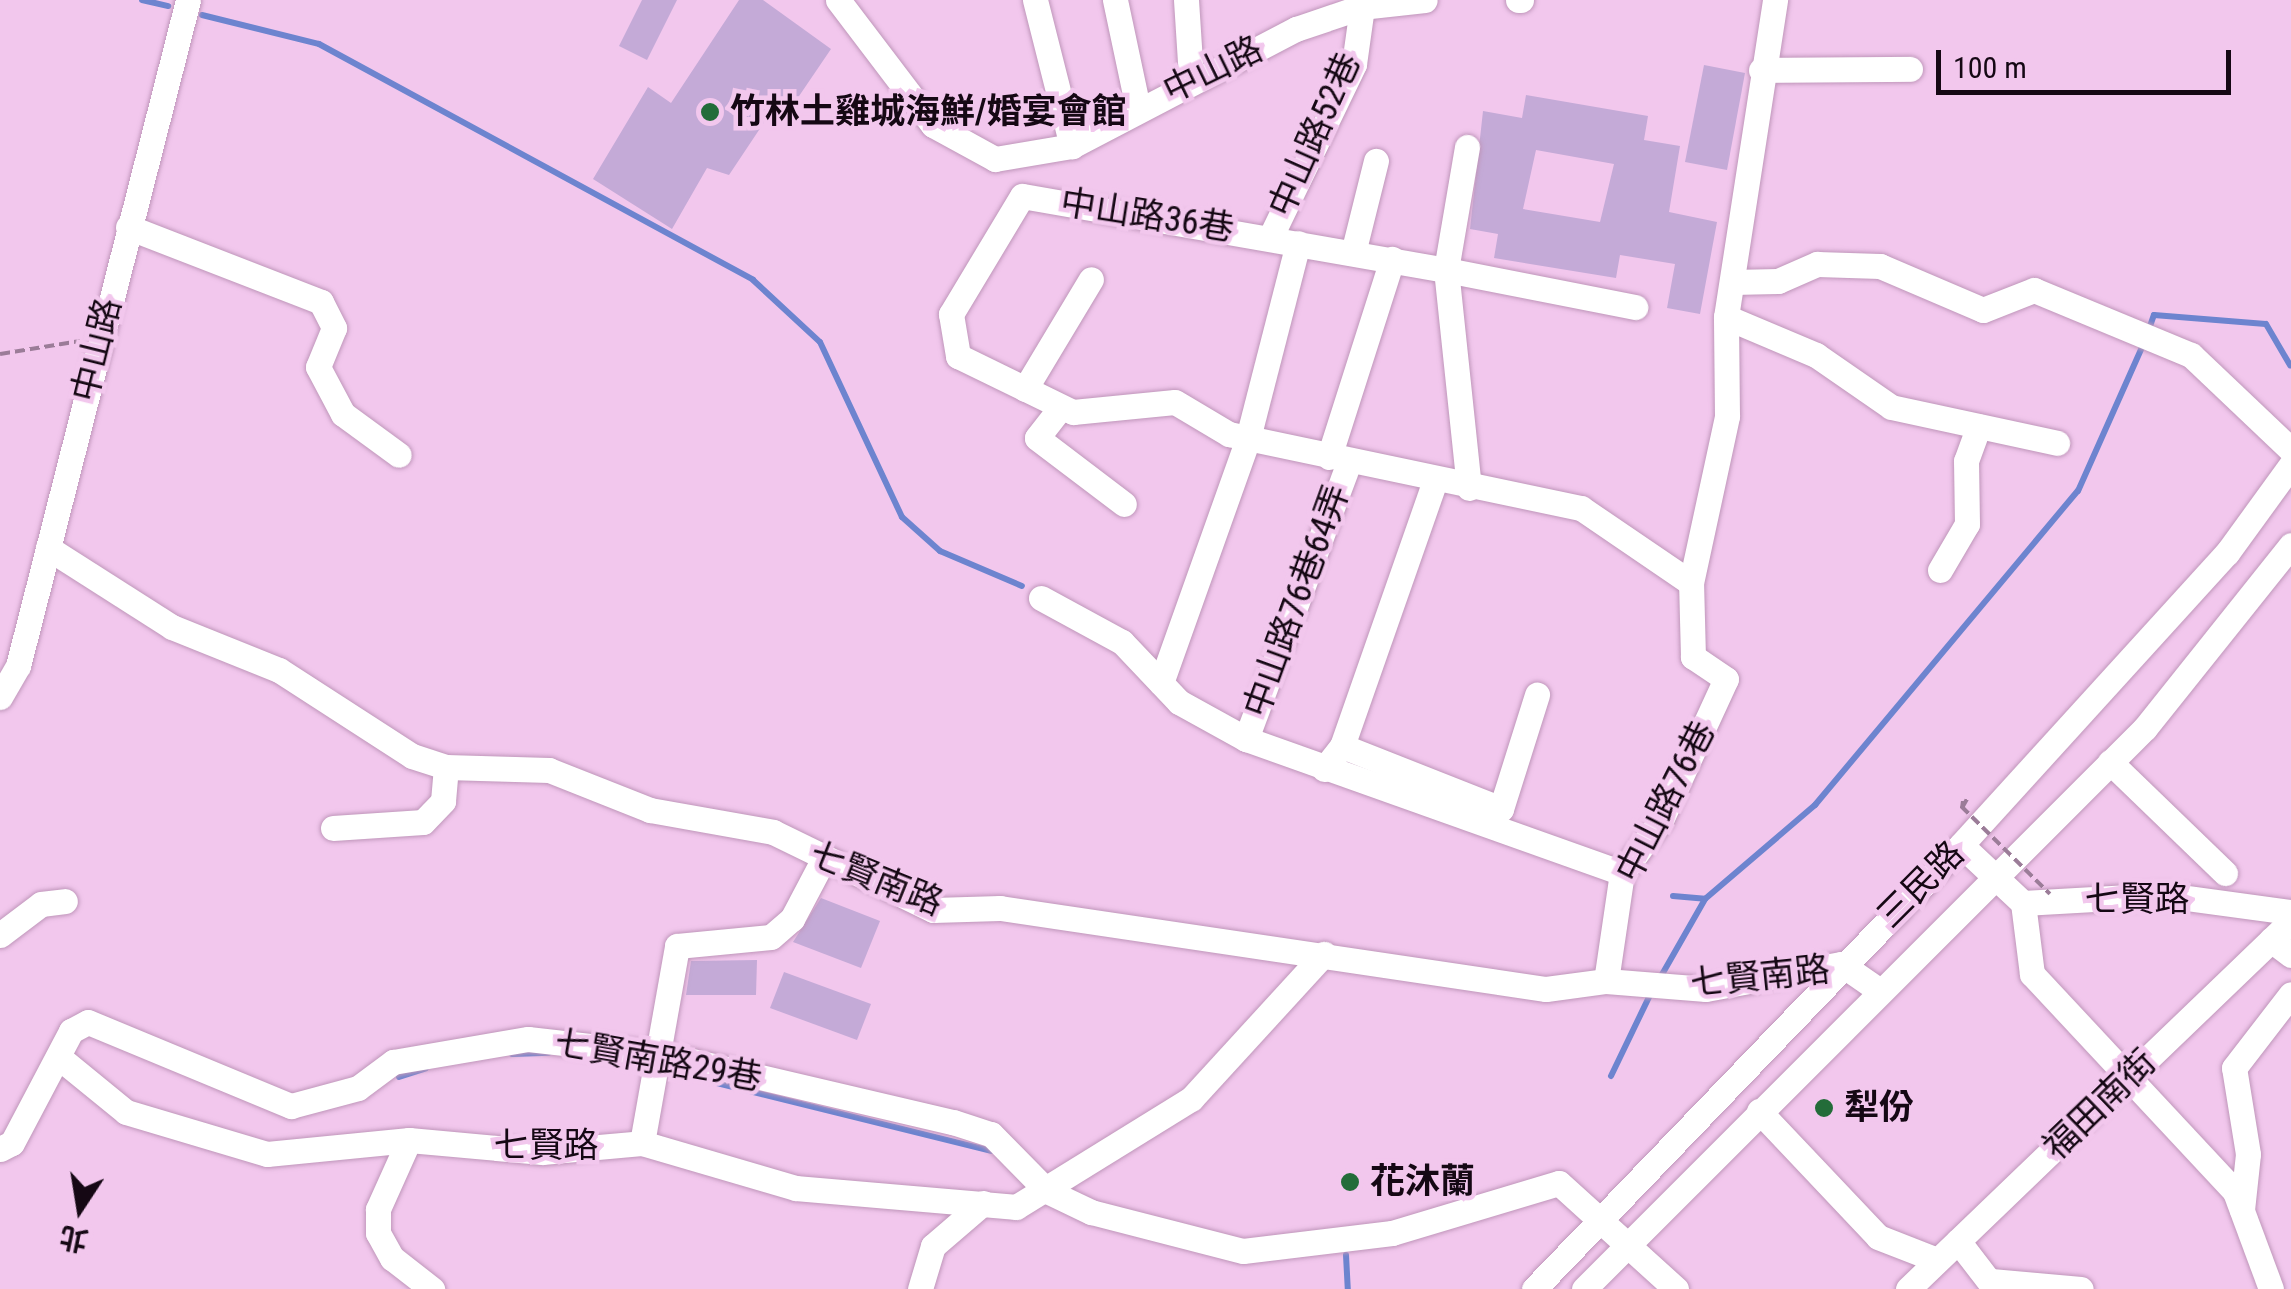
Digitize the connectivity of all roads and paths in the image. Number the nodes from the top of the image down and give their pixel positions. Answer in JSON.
{"nodes":[{"id":1,"x":188,"y":0,"type":"edge"},
{"id":2,"x":838,"y":0,"type":"edge"},
{"id":3,"x":1034,"y":0,"type":"edge"},
{"id":4,"x":1115,"y":0,"type":"edge"},
{"id":5,"x":1186,"y":0,"type":"edge"},
{"id":6,"x":1425,"y":0,"type":"edge"},
{"id":7,"x":1775,"y":0,"type":"edge"},
{"id":8,"x":1362,"y":3,"type":"edge"},
{"id":9,"x":1760,"y":70,"type":"junction"},
{"id":10,"x":1910,"y":70,"type":"dead end"},
{"id":11,"x":1191,"y":78,"type":"junction"},
{"id":12,"x":1138,"y":108,"type":"junction"},
{"id":13,"x":1072,"y":146,"type":"junction"},
{"id":14,"x":1468,"y":146,"type":"dead end"},
{"id":15,"x":1030,"y":157,"type":"junction"},
{"id":16,"x":1376,"y":160,"type":"dead end"},
{"id":17,"x":1022,"y":196,"type":"junction"},
{"id":18,"x":128,"y":227,"type":"junction"},
{"id":19,"x":1271,"y":236,"type":"junction"},
{"id":20,"x":1298,"y":243,"type":"junction"},
{"id":21,"x":1354,"y":253,"type":"junction"},
{"id":22,"x":1392,"y":260,"type":"junction"},
{"id":23,"x":1446,"y":270,"type":"junction"},
{"id":24,"x":1091,"y":279,"type":"dead end"},
{"id":25,"x":1732,"y":282,"type":"junction"},
{"id":26,"x":1634,"y":307,"type":"dead end"},
{"id":27,"x":1726,"y":317,"type":"junction"},
{"id":28,"x":99,"y":338,"type":"junction"},
{"id":29,"x":0,"y":354,"type":"edge"},
{"id":30,"x":1025,"y":389,"type":"junction"},
{"id":31,"x":1061,"y":408,"type":"junction"},
{"id":32,"x":1979,"y":426,"type":"junction"},
{"id":33,"x":1248,"y":438,"type":"junction"},
{"id":34,"x":2057,"y":443,"type":"dead end"},
{"id":35,"x":2291,"y":450,"type":"edge"},
{"id":36,"x":398,"y":455,"type":"dead end"},
{"id":37,"x":1339,"y":459,"type":"junction"},
{"id":38,"x":2291,"y":465,"type":"edge"},
{"id":39,"x":1435,"y":481,"type":"junction"},
{"id":40,"x":1469,"y":488,"type":"junction"},
{"id":41,"x":1124,"y":504,"type":"dead end"},
{"id":42,"x":2291,"y":545,"type":"edge"},
{"id":43,"x":48,"y":548,"type":"junction"},
{"id":44,"x":1940,"y":570,"type":"dead end"},
{"id":45,"x":1691,"y":584,"type":"junction"},
{"id":46,"x":1041,"y":598,"type":"dead end"},
{"id":47,"x":1161,"y":683,"type":"junction"},
{"id":48,"x":1537,"y":696,"type":"dead end"},
{"id":49,"x":0,"y":697,"type":"edge"},
{"id":50,"x":1246,"y":740,"type":"junction"},
{"id":51,"x":1342,"y":746,"type":"junction"},
{"id":52,"x":2110,"y":762,"type":"junction"},
{"id":53,"x":446,"y":768,"type":"junction"},
{"id":54,"x":1324,"y":769,"type":"junction"},
{"id":55,"x":1967,"y":799,"type":"dead end"},
{"id":56,"x":333,"y":828,"type":"dead end"},
{"id":57,"x":1961,"y":846,"type":"junction"},
{"id":58,"x":822,"y":862,"type":"junction"},
{"id":59,"x":1996,"y":873,"type":"junction"},
{"id":60,"x":2226,"y":873,"type":"dead end"},
{"id":61,"x":1622,"y":874,"type":"junction"},
{"id":62,"x":2050,"y":894,"type":"dead end"},
{"id":63,"x":65,"y":901,"type":"dead end"},
{"id":64,"x":2023,"y":903,"type":"junction"},
{"id":65,"x":2291,"y":912,"type":"edge"},
{"id":66,"x":2291,"y":920,"type":"edge"},
{"id":67,"x":0,"y":935,"type":"edge"},
{"id":68,"x":2281,"y":948,"type":"edge"},
{"id":69,"x":1324,"y":954,"type":"junction"},
{"id":70,"x":1841,"y":964,"type":"junction"},
{"id":71,"x":1606,"y":981,"type":"junction"},
{"id":72,"x":1880,"y":990,"type":"junction"},
{"id":73,"x":2291,"y":994,"type":"edge"},
{"id":74,"x":662,"y":1054,"type":"junction"},
{"id":75,"x":61,"y":1058,"type":"junction"},
{"id":76,"x":2128,"y":1078,"type":"junction"},
{"id":77,"x":1759,"y":1111,"type":"junction"},
{"id":78,"x":409,"y":1140,"type":"junction"},
{"id":79,"x":642,"y":1142,"type":"junction"},
{"id":80,"x":0,"y":1149,"type":"edge"},
{"id":81,"x":1047,"y":1192,"type":"junction"},
{"id":82,"x":983,"y":1203,"type":"junction"},
{"id":83,"x":2242,"y":1210,"type":"junction"},
{"id":84,"x":1600,"y":1219,"type":"junction"},
{"id":85,"x":1632,"y":1241,"type":"junction"},
{"id":86,"x":1958,"y":1242,"type":"junction"},
{"id":87,"x":1938,"y":1260,"type":"junction"},
{"id":88,"x":1993,"y":1285,"type":"edge"},
{"id":89,"x":432,"y":1289,"type":"edge"},
{"id":90,"x":920,"y":1289,"type":"edge"},
{"id":91,"x":1534,"y":1289,"type":"edge"},
{"id":92,"x":1584,"y":1289,"type":"edge"},
{"id":93,"x":1613,"y":1289,"type":"edge"},
{"id":94,"x":1676,"y":1289,"type":"edge"},
{"id":95,"x":1908,"y":1289,"type":"edge"},
{"id":96,"x":2081,"y":1289,"type":"edge"},
{"id":97,"x":2271,"y":1289,"type":"edge"}],
"edges":[{"from":1,"to":18,"type":"street","name":"中山路"},
{"from":2,"to":15,"type":"street","name":"中山路"},
{"from":3,"to":13,"type":"street"},
{"from":4,"to":12,"type":"street"},
{"from":5,"to":11,"type":"street"},
{"from":6,"to":8,"type":"street","name":"中山路"},
{"from":7,"to":9,"type":"street","name":"中山路76巷"},
{"from":8,"to":11,"type":"street","name":"中山路"},
{"from":8,"to":19,"type":"street","name":"中山路52巷"},
{"from":9,"to":10,"type":"street"},
{"from":9,"to":25,"type":"street","name":"中山路76巷"},
{"from":11,"to":12,"type":"street","name":"中山路"},
{"from":12,"to":13,"type":"street","name":"中山路"},
{"from":13,"to":15,"type":"street","name":"中山路"},
{"from":14,"to":23,"type":"street"},
{"from":15,"to":17,"type":"street","name":"中山路36巷"},
{"from":16,"to":21,"type":"street"},
{"from":17,"to":19,"type":"street","name":"中山路36巷"},
{"from":17,"to":30,"type":"street","name":"中山路36巷"},
{"from":18,"to":28,"type":"street","name":"中山路"},
{"from":18,"to":36,"type":"street"},
{"from":19,"to":20,"type":"street","name":"中山路52巷"},
{"from":20,"to":21,"type":"street","name":"中山路52巷"},
{"from":20,"to":33,"type":"street","name":"中山路52巷"},
{"from":21,"to":22,"type":"street","name":"中山路52巷"},
{"from":22,"to":23,"type":"street","name":"中山路52巷"},
{"from":22,"to":37,"type":"street"},
{"from":23,"to":26,"type":"street"},
{"from":23,"to":40,"type":"street"},
{"from":24,"to":30,"type":"street","name":"中山路36巷"},
{"from":25,"to":27,"type":"street","name":"中山路76巷"},
{"from":25,"to":35,"type":"street"},
{"from":27,"to":32,"type":"street"},
{"from":27,"to":45,"type":"street","name":"中山路76巷"},
{"from":28,"to":29,"type":"path"},
{"from":28,"to":43,"type":"street","name":"中山路"},
{"from":30,"to":31,"type":"street","name":"中山路36巷"},
{"from":31,"to":33,"type":"street","name":"中山路76巷64弄"},
{"from":31,"to":41,"type":"street"},
{"from":32,"to":34,"type":"street"},
{"from":32,"to":44,"type":"street"},
{"from":33,"to":37,"type":"street","name":"中山路76巷64弄"},
{"from":33,"to":47,"type":"street"},
{"from":37,"to":39,"type":"street","name":"中山路76巷64弄"},
{"from":37,"to":50,"type":"street","name":"中山路76巷64弄"},
{"from":38,"to":57,"type":"street","name":"三民路"},
{"from":39,"to":40,"type":"street"},
{"from":39,"to":51,"type":"street"},
{"from":40,"to":45,"type":"street"},
{"from":42,"to":52,"type":"street","name":"三民路"},
{"from":43,"to":49,"type":"street","name":"中山路"},
{"from":43,"to":53,"type":"street","name":"七賢南路"},
{"from":45,"to":61,"type":"street","name":"中山路76巷"},
{"from":46,"to":47,"type":"street"},
{"from":47,"to":50,"type":"street"},
{"from":48,"to":51,"type":"street"},
{"from":50,"to":54,"type":"street"},
{"from":51,"to":54,"type":"street"},
{"from":52,"to":59,"type":"street","name":"三民路"},
{"from":52,"to":60,"type":"street"},
{"from":53,"to":56,"type":"street"},
{"from":53,"to":58,"type":"street","name":"七賢南路"},
{"from":54,"to":61,"type":"street"},
{"from":55,"to":62,"type":"path","bridge":true},
{"from":57,"to":59,"type":"street"},
{"from":57,"to":70,"type":"street","name":"三民路"},
{"from":58,"to":69,"type":"street","name":"七賢南路"},
{"from":58,"to":74,"type":"street"},
{"from":59,"to":64,"type":"street"},
{"from":59,"to":72,"type":"street","name":"三民路"},
{"from":61,"to":71,"type":"street","name":"中山路76巷"},
{"from":63,"to":67,"type":"street"},
{"from":64,"to":65,"type":"street","name":"七賢路"},
{"from":64,"to":76,"type":"street"},
{"from":66,"to":68,"type":"street","name":"福田南街"},
{"from":68,"to":76,"type":"street","name":"福田南街"},
{"from":69,"to":71,"type":"street","name":"七賢南路"},
{"from":69,"to":81,"type":"street","name":"七賢路"},
{"from":70,"to":71,"type":"street","name":"七賢南路"},
{"from":70,"to":72,"type":"street","name":"七賢南路"},
{"from":70,"to":84,"type":"street","name":"三民路"},
{"from":72,"to":77,"type":"street","name":"三民路"},
{"from":73,"to":83,"type":"street"},
{"from":74,"to":75,"type":"street","name":"七賢南路29巷"},
{"from":74,"to":79,"type":"street"},
{"from":74,"to":81,"type":"street","name":"七賢南路29巷"},
{"from":75,"to":78,"type":"street","name":"七賢路"},
{"from":75,"to":80,"type":"street"},
{"from":76,"to":83,"type":"street"},
{"from":76,"to":86,"type":"street","name":"福田南街"},
{"from":77,"to":85,"type":"street","name":"三民路"},
{"from":77,"to":87,"type":"street"},
{"from":78,"to":79,"type":"street","name":"七賢路"},
{"from":78,"to":89,"type":"street"},
{"from":79,"to":82,"type":"street","name":"七賢路"},
{"from":81,"to":82,"type":"street","name":"七賢路"},
{"from":81,"to":84,"type":"street"},
{"from":82,"to":90,"type":"street"},
{"from":83,"to":97,"type":"street"},
{"from":84,"to":85,"type":"street"},
{"from":84,"to":91,"type":"street","name":"三民路"},
{"from":85,"to":92,"type":"street","name":"三民路"},
{"from":85,"to":93,"type":"street","name":"三民路"},
{"from":85,"to":94,"type":"street"},
{"from":86,"to":87,"type":"street","name":"福田南街"},
{"from":86,"to":88,"type":"street"},
{"from":87,"to":95,"type":"street","name":"福田南街"},
{"from":88,"to":96,"type":"street"}]}
